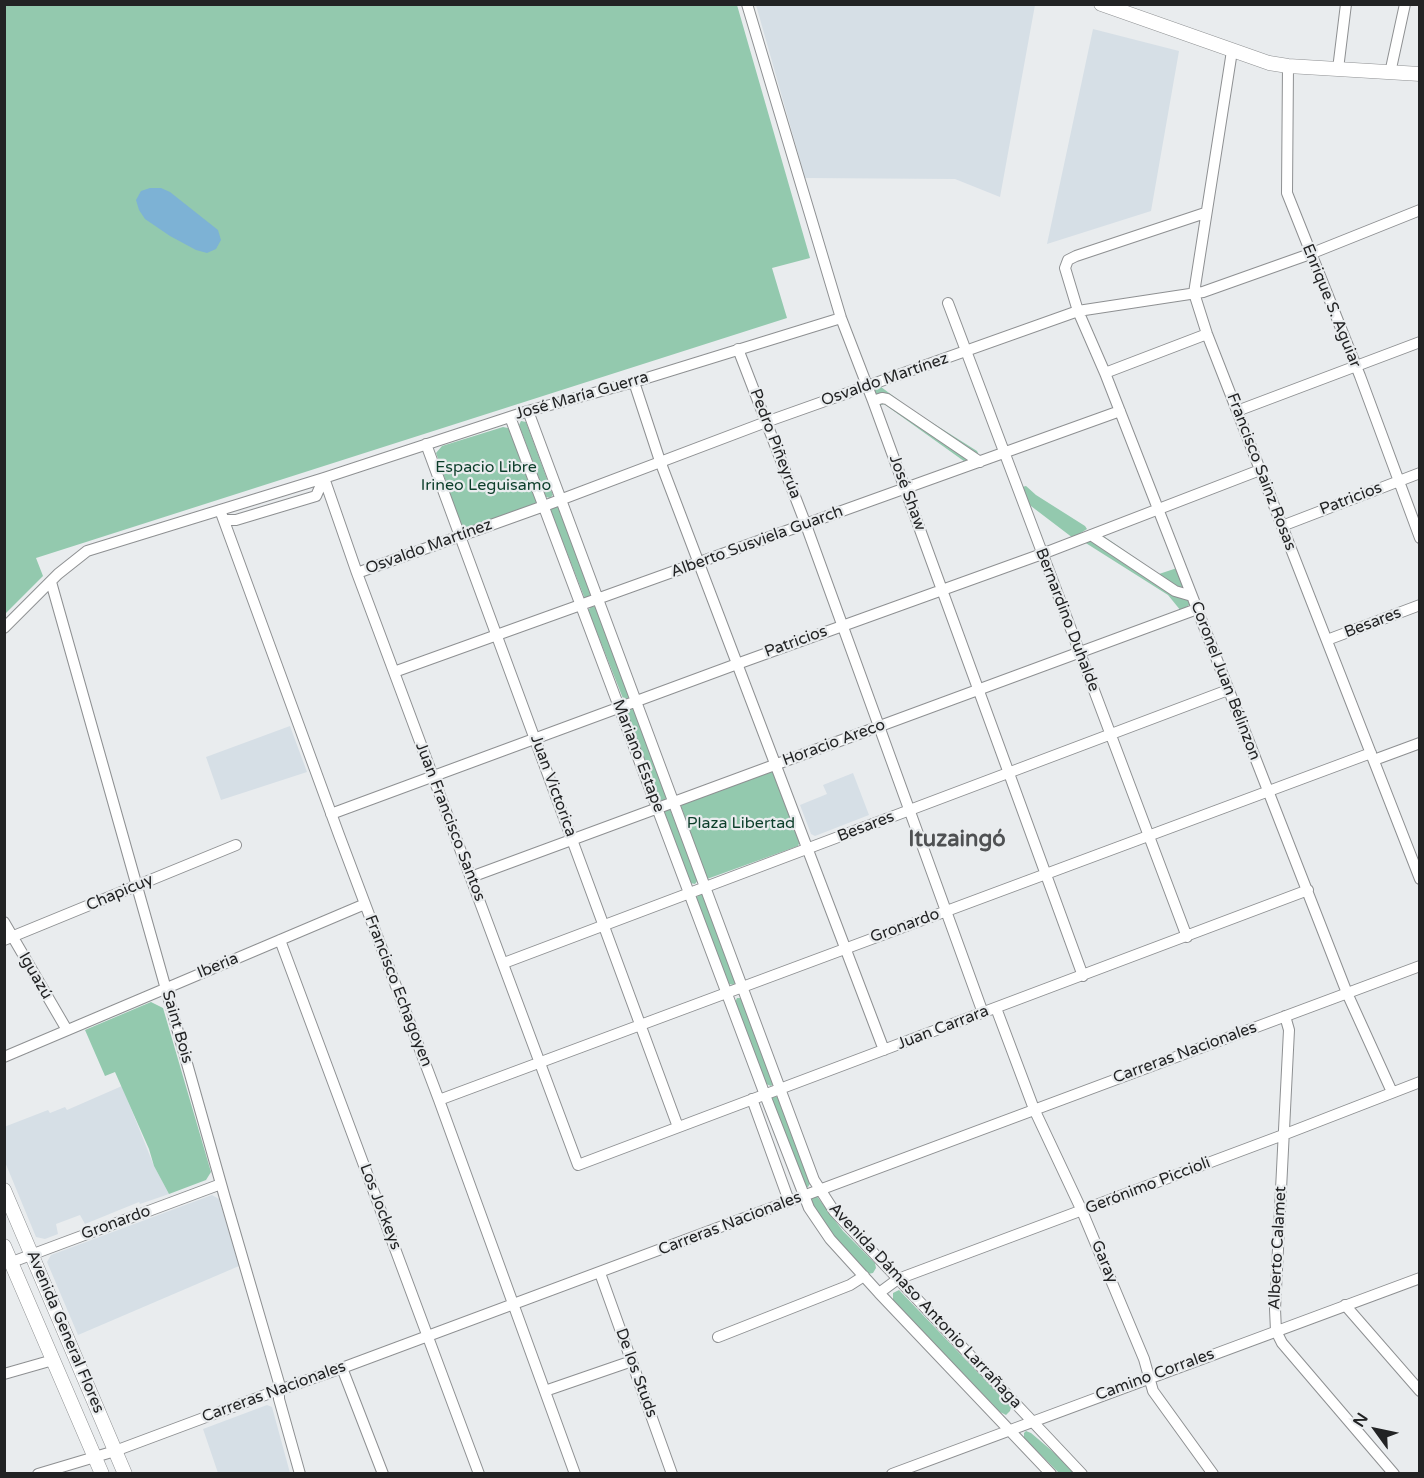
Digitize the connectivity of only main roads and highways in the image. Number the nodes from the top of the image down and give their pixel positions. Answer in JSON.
{"nodes":[{"id":1,"x":1108,"y":6,"type":"edge"},
{"id":2,"x":1419,"y":74,"type":"edge"},
{"id":3,"x":4,"y":1190,"type":"edge"},
{"id":4,"x":4,"y":1246,"type":"edge"},
{"id":5,"x":105,"y":1454,"type":"junction"},
{"id":6,"x":102,"y":1473,"type":"edge"},
{"id":7,"x":120,"y":1473,"type":"edge"},
{"id":8,"x":125,"y":1473,"type":"edge"}],
"edges":[{"from":1,"to":2,"type":"main road"},
{"from":3,"to":5,"type":"main road","name":"Avenida General Flores"},
{"from":4,"to":5,"type":"main road","name":"Avenida General Flores"},
{"from":5,"to":6,"type":"main road","name":"Avenida General Flores"},
{"from":5,"to":7,"type":"main road"},
{"from":5,"to":8,"type":"main road","name":"Avenida General Flores"}]}
